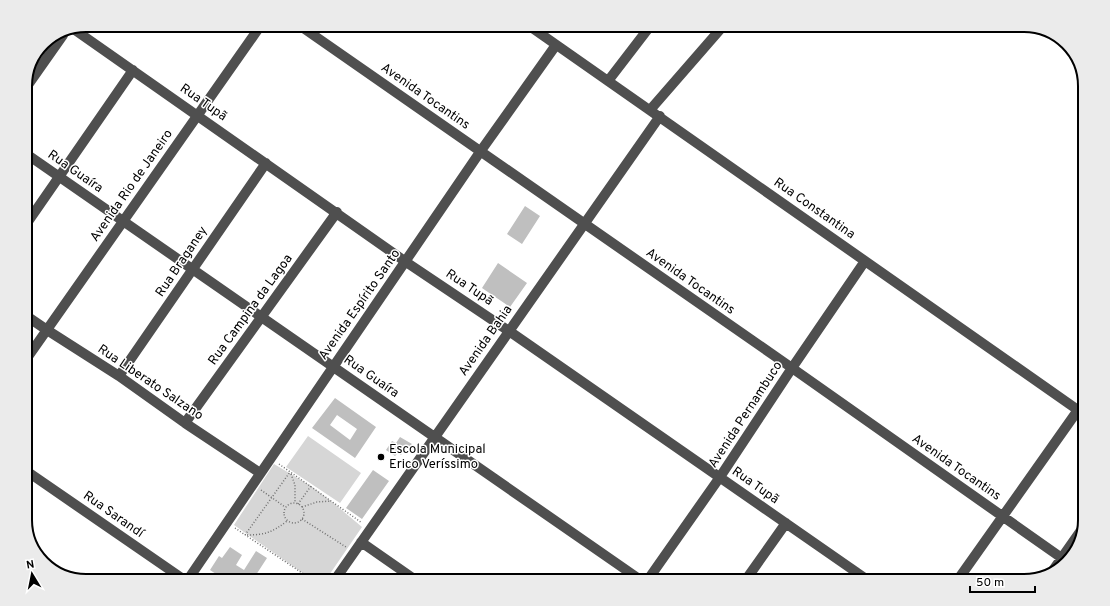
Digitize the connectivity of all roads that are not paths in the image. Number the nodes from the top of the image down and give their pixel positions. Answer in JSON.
{"nodes":[{"id":1,"x":78,"y":32,"type":"edge"},
{"id":2,"x":256,"y":32,"type":"edge"},
{"id":3,"x":309,"y":32,"type":"edge"},
{"id":4,"x":538,"y":32,"type":"edge"},
{"id":5,"x":646,"y":32,"type":"edge"},
{"id":6,"x":718,"y":32,"type":"edge"},
{"id":7,"x":61,"y":38,"type":"edge"},
{"id":8,"x":556,"y":45,"type":"junction"},
{"id":9,"x":133,"y":70,"type":"junction"},
{"id":10,"x":33,"y":78,"type":"edge"},
{"id":11,"x":608,"y":81,"type":"junction"},
{"id":12,"x":650,"y":110,"type":"junction"},
{"id":13,"x":198,"y":115,"type":"junction"},
{"id":14,"x":660,"y":116,"type":"junction"},
{"id":15,"x":480,"y":152,"type":"junction"},
{"id":16,"x":32,"y":158,"type":"edge"},
{"id":17,"x":266,"y":162,"type":"junction"},
{"id":18,"x":59,"y":176,"type":"junction"},
{"id":19,"x":337,"y":212,"type":"junction"},
{"id":20,"x":32,"y":216,"type":"edge"},
{"id":21,"x":123,"y":221,"type":"junction"},
{"id":22,"x":584,"y":224,"type":"junction"},
{"id":23,"x":865,"y":261,"type":"junction"},
{"id":24,"x":406,"y":262,"type":"junction"},
{"id":25,"x":192,"y":269,"type":"junction"},
{"id":26,"x":262,"y":318,"type":"junction"},
{"id":27,"x":32,"y":320,"type":"edge"},
{"id":28,"x":47,"y":330,"type":"junction"},
{"id":29,"x":510,"y":331,"type":"junction"},
{"id":30,"x":32,"y":352,"type":"edge"},
{"id":31,"x":333,"y":367,"type":"junction"},
{"id":32,"x":792,"y":368,"type":"junction"},
{"id":33,"x":119,"y":376,"type":"junction"},
{"id":34,"x":1078,"y":409,"type":"edge"},
{"id":35,"x":1078,"y":417,"type":"edge"},
{"id":36,"x":185,"y":423,"type":"junction"},
{"id":37,"x":434,"y":437,"type":"junction"},
{"id":38,"x":260,"y":473,"type":"junction"},
{"id":39,"x":32,"y":475,"type":"edge"},
{"id":40,"x":720,"y":477,"type":"junction"},
{"id":41,"x":1002,"y":516,"type":"junction"},
{"id":42,"x":786,"y":523,"type":"junction"},
{"id":43,"x":361,"y":542,"type":"junction"},
{"id":44,"x":1062,"y":559,"type":"edge"},
{"id":45,"x":856,"y":572,"type":"joint"},
{"id":46,"x":176,"y":574,"type":"edge"},
{"id":47,"x":191,"y":574,"type":"edge"},
{"id":48,"x":339,"y":574,"type":"edge"},
{"id":49,"x":407,"y":574,"type":"edge"},
{"id":50,"x":632,"y":574,"type":"edge"},
{"id":51,"x":651,"y":574,"type":"edge"},
{"id":52,"x":750,"y":574,"type":"edge"},
{"id":53,"x":859,"y":574,"type":"edge"},
{"id":54,"x":962,"y":574,"type":"edge"}],
"edges":[{"from":1,"to":9,"type":"street","name":"Rua Tupã"},
{"from":2,"to":13,"type":"street","name":"Avenida Rio de Janeiro"},
{"from":3,"to":15,"type":"street","name":"Avenida Tocantins"},
{"from":4,"to":8,"type":"street","name":"Rua Constantina"},
{"from":5,"to":11,"type":"street"},
{"from":6,"to":12,"type":"street"},
{"from":7,"to":10,"type":"street"},
{"from":8,"to":11,"type":"street","name":"Rua Constantina"},
{"from":8,"to":15,"type":"street","name":"Avenida Espírito Santo"},
{"from":9,"to":13,"type":"street","name":"Rua Tupã"},
{"from":9,"to":18,"type":"street"},
{"from":11,"to":12,"type":"street","name":"Rua Constantina"},
{"from":12,"to":14,"type":"street","name":"Rua Constantina"},
{"from":13,"to":17,"type":"street","name":"Rua Tupã"},
{"from":13,"to":21,"type":"street","name":"Avenida Rio de Janeiro"},
{"from":14,"to":22,"type":"street","name":"Avenida Bahia"},
{"from":14,"to":23,"type":"street","name":"Rua Constantina"},
{"from":15,"to":22,"type":"street","name":"Avenida Tocantins"},
{"from":15,"to":24,"type":"street","name":"Avenida Espírito Santo"},
{"from":16,"to":18,"type":"street","name":"Rua Guaíra"},
{"from":17,"to":19,"type":"street","name":"Rua Tupã"},
{"from":17,"to":25,"type":"street","name":"Rua Braganey"},
{"from":18,"to":20,"type":"street"},
{"from":18,"to":21,"type":"street","name":"Rua Guaíra"},
{"from":19,"to":24,"type":"street","name":"Rua Tupã"},
{"from":19,"to":26,"type":"street","name":"Rua Campina da Lagoa"},
{"from":21,"to":25,"type":"street","name":"Rua Guaíra"},
{"from":21,"to":28,"type":"street","name":"Avenida Rio de Janeiro"},
{"from":22,"to":29,"type":"street","name":"Avenida Bahia"},
{"from":22,"to":32,"type":"street","name":"Avenida Tocantins"},
{"from":23,"to":32,"type":"street","name":"Avenida Pernambuco"},
{"from":23,"to":34,"type":"street","name":"Rua Constantina"},
{"from":24,"to":29,"type":"street","name":"Rua Tupã"},
{"from":24,"to":31,"type":"street","name":"Avenida Espírito Santo"},
{"from":25,"to":26,"type":"street","name":"Rua Guaíra"},
{"from":25,"to":33,"type":"street","name":"Rua Braganey"},
{"from":26,"to":31,"type":"street","name":"Rua Guaíra"},
{"from":26,"to":36,"type":"street","name":"Rua Campina da Lagoa"},
{"from":27,"to":28,"type":"street","name":"Rua Liberato Salzano"},
{"from":28,"to":30,"type":"street","name":"Avenida Rio de Janeiro"},
{"from":28,"to":33,"type":"street","name":"Rua Liberato Salzano"},
{"from":29,"to":37,"type":"street","name":"Avenida Bahia"},
{"from":29,"to":40,"type":"street","name":"Rua Tupã"},
{"from":31,"to":37,"type":"street","name":"Rua Guaíra"},
{"from":31,"to":38,"type":"street","name":"Avenida Espírito Santo"},
{"from":32,"to":40,"type":"street","name":"Avenida Pernambuco"},
{"from":32,"to":41,"type":"street","name":"Avenida Tocantins"},
{"from":33,"to":36,"type":"street","name":"Rua Liberato Salzano"},
{"from":35,"to":41,"type":"street"},
{"from":36,"to":38,"type":"street","name":"Rua Liberato Salzano"},
{"from":37,"to":43,"type":"street","name":"Avenida Bahia"},
{"from":37,"to":50,"type":"street","name":"Rua Guaíra"},
{"from":38,"to":47,"type":"street","name":"Avenida Espírito Santo"},
{"from":39,"to":46,"type":"street","name":"Rua Sarandí"},
{"from":40,"to":42,"type":"street","name":"Rua Tupã"},
{"from":40,"to":51,"type":"street","name":"Avenida Pernambuco"},
{"from":41,"to":44,"type":"street","name":"Avenida Tocantins"},
{"from":41,"to":54,"type":"street"},
{"from":42,"to":45,"type":"street","name":"Rua Tupã"},
{"from":42,"to":52,"type":"street"},
{"from":43,"to":48,"type":"street","name":"Avenida Bahia"},
{"from":43,"to":49,"type":"street"},
{"from":45,"to":53,"type":"street","name":"Rua Tupã"}]}
